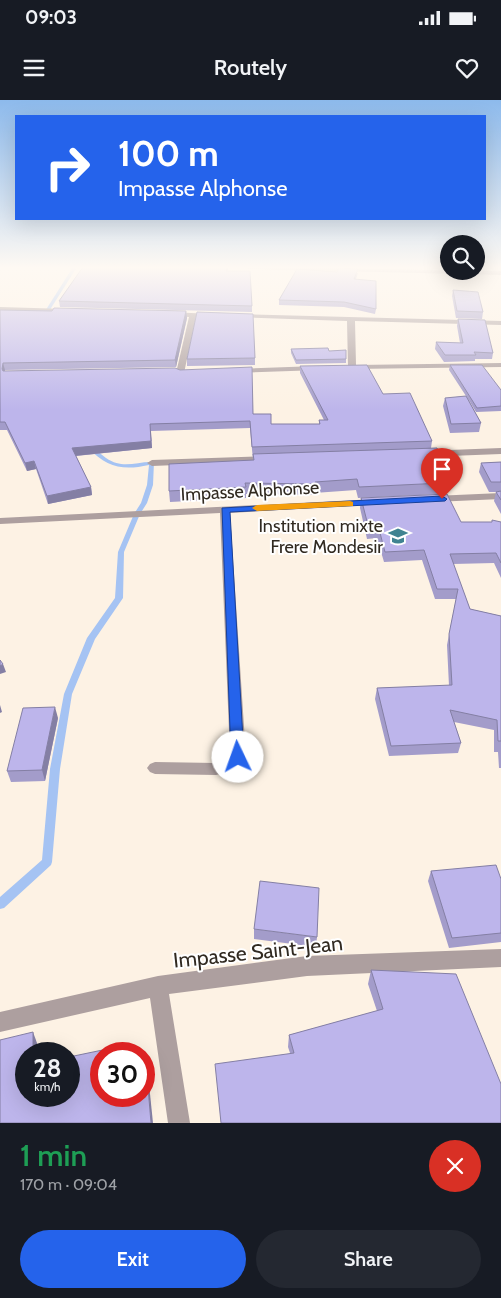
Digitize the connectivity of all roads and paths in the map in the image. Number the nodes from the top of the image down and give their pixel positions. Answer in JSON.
{"nodes":[{"id":1,"x":185,"y":315,"type":"edge"},
{"id":2,"x":193,"y":315,"type":"junction"},
{"id":3,"x":222,"y":316,"type":"edge"},
{"id":4,"x":232,"y":316,"type":"edge"},
{"id":5,"x":351,"y":320,"type":"junction"},
{"id":6,"x":501,"y":323,"type":"edge"},
{"id":7,"x":501,"y":365,"type":"edge"},
{"id":8,"x":342,"y":367,"type":"edge"},
{"id":9,"x":352,"y":367,"type":"junction"},
{"id":10,"x":323,"y":368,"type":"edge"},
{"id":11,"x":228,"y":371,"type":"edge"},
{"id":12,"x":189,"y":372,"type":"edge"},
{"id":13,"x":170,"y":373,"type":"edge"},
{"id":14,"x":180,"y":373,"type":"junction"},
{"id":15,"x":501,"y":451,"type":"edge"},
{"id":16,"x":411,"y":454,"type":"edge"},
{"id":17,"x":281,"y":459,"type":"edge"},
{"id":18,"x":152,"y":463,"type":"dead end"},
{"id":19,"x":501,"y":496,"type":"edge"},
{"id":20,"x":422,"y":500,"type":"edge"},
{"id":21,"x":383,"y":502,"type":"edge"},
{"id":22,"x":225,"y":510,"type":"junction"},
{"id":23,"x":0,"y":521,"type":"edge"},
{"id":24,"x":155,"y":768,"type":"dead end"},
{"id":25,"x":501,"y":958,"type":"edge"},
{"id":26,"x":158,"y":986,"type":"junction"},
{"id":27,"x":0,"y":1022,"type":"edge"},
{"id":28,"x":179,"y":1123,"type":"edge"}],
"edges":[{"from":1,"to":2,"type":"street"},
{"from":2,"to":3,"type":"street"},
{"from":2,"to":14,"type":"street"},
{"from":4,"to":5,"type":"street"},
{"from":5,"to":6,"type":"street"},
{"from":5,"to":9,"type":"street"},
{"from":7,"to":9,"type":"street"},
{"from":8,"to":9,"type":"street"},
{"from":10,"to":11,"type":"street"},
{"from":12,"to":14,"type":"street"},
{"from":13,"to":14,"type":"street"},
{"from":15,"to":16,"type":"street"},
{"from":17,"to":18,"type":"street"},
{"from":19,"to":20,"type":"street"},
{"from":21,"to":22,"type":"street","name":"Impasse Alphonse"},
{"from":22,"to":23,"type":"street","name":"Impasse Alphonse"},
{"from":22,"to":24,"type":"street"},
{"from":25,"to":26,"type":"street","name":"Impasse Saint-Jean"},
{"from":26,"to":27,"type":"street"},
{"from":26,"to":28,"type":"street","name":"Impasse Saint-Jean"}]}
